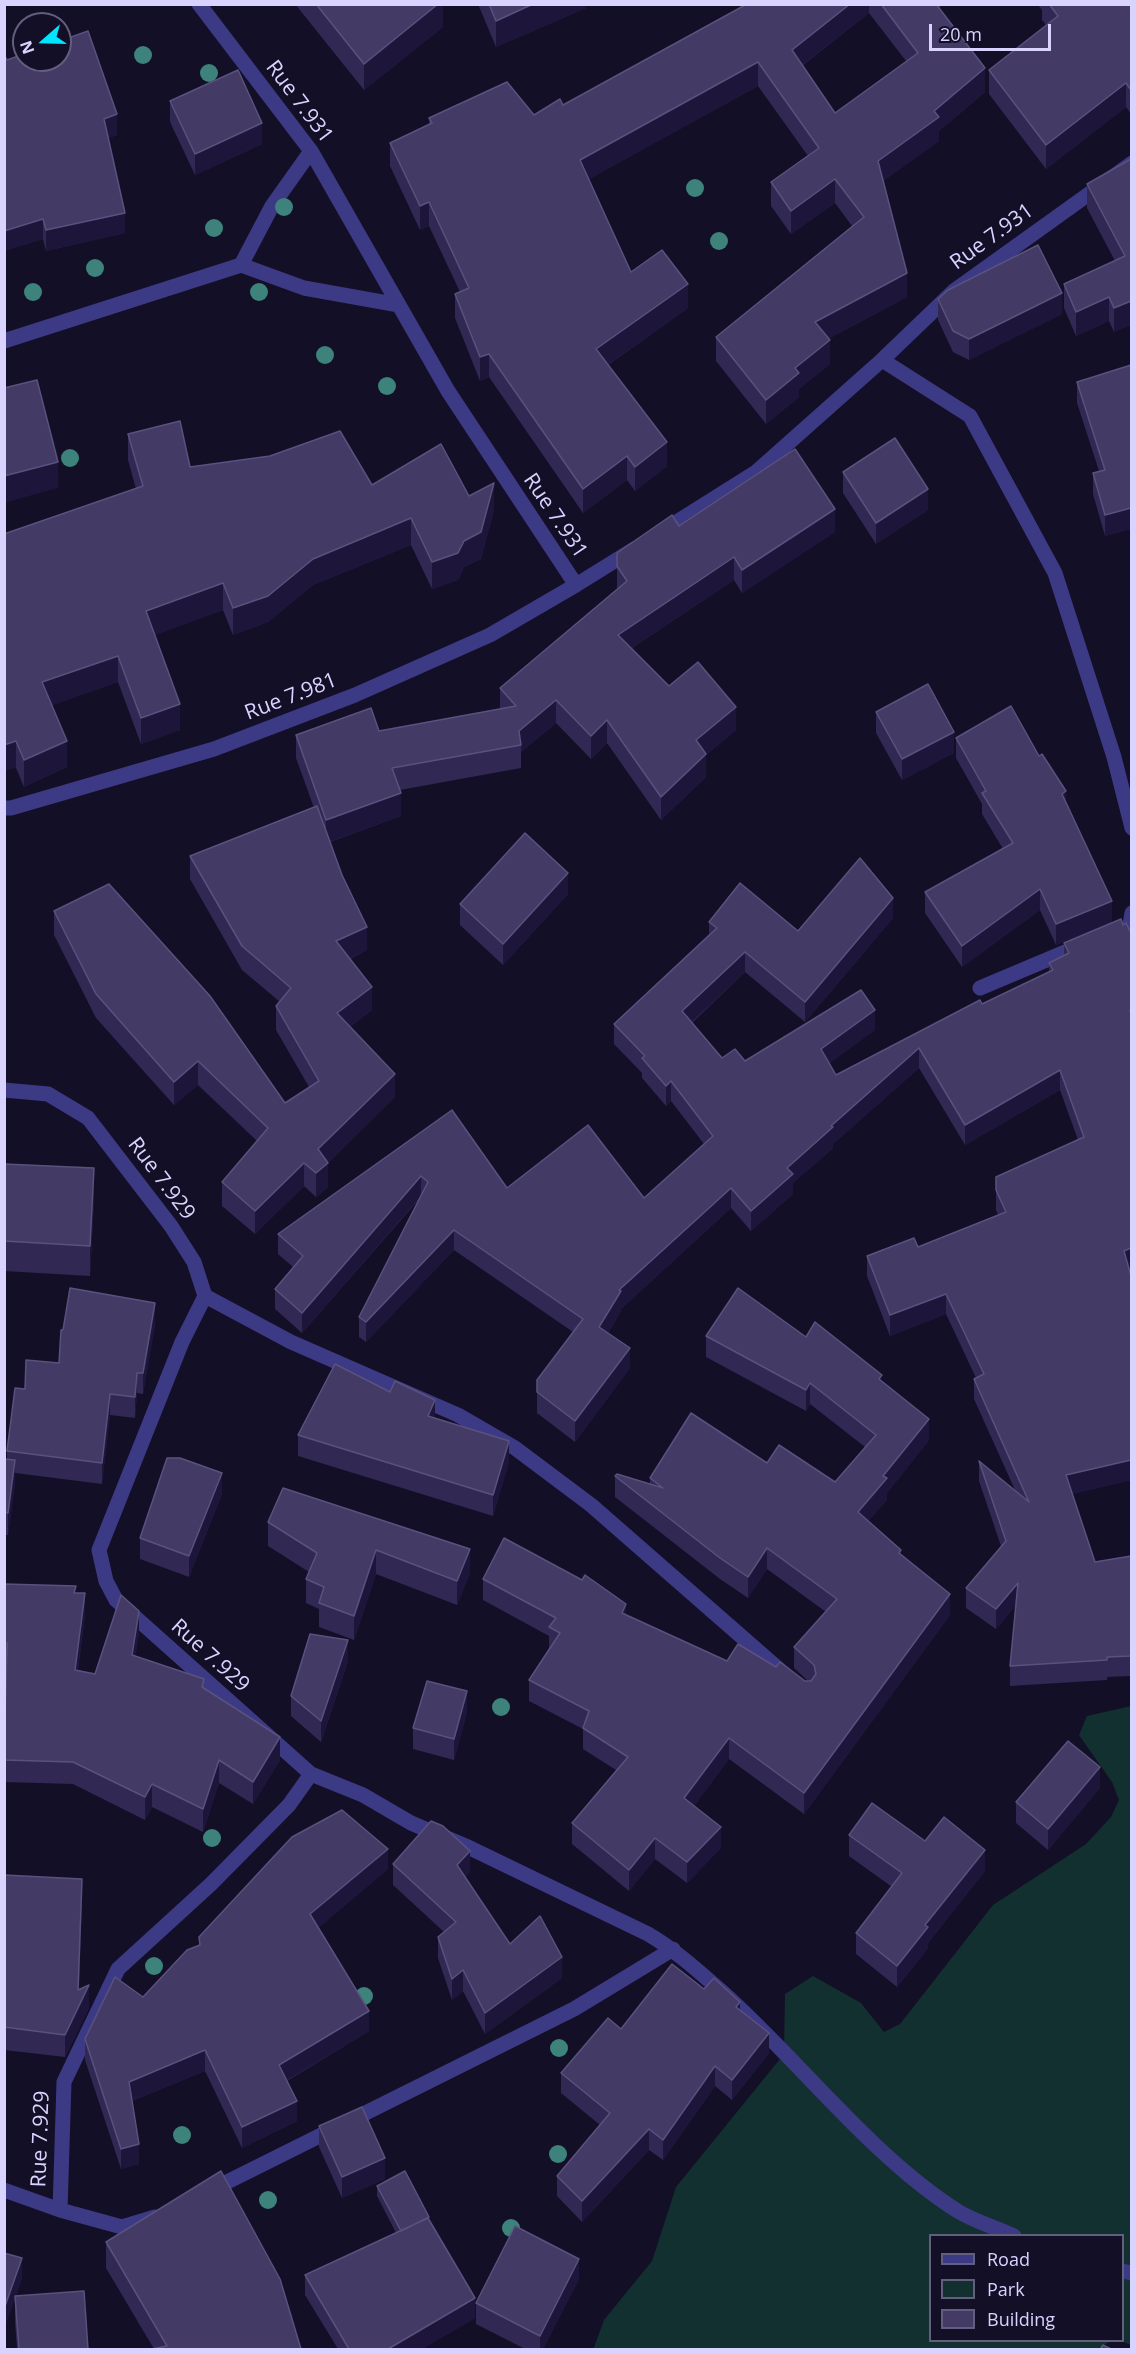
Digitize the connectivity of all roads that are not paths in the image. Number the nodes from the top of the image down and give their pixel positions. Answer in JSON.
{"nodes":[{"id":1,"x":199,"y":4,"type":"edge"},
{"id":2,"x":311,"y":151,"type":"junction"},
{"id":3,"x":1131,"y":164,"type":"edge"},
{"id":4,"x":241,"y":265,"type":"junction"},
{"id":5,"x":399,"y":305,"type":"junction"},
{"id":6,"x":4,"y":341,"type":"edge"},
{"id":7,"x":882,"y":360,"type":"junction"},
{"id":8,"x":576,"y":585,"type":"junction"},
{"id":9,"x":4,"y":808,"type":"edge"},
{"id":10,"x":1131,"y":828,"type":"edge"},
{"id":11,"x":1098,"y":938,"type":"edge"},
{"id":12,"x":980,"y":988,"type":"dead end"},
{"id":13,"x":4,"y":1089,"type":"edge"},
{"id":14,"x":205,"y":1296,"type":"junction"},
{"id":15,"x":799,"y":1686,"type":"edge"},
{"id":16,"x":311,"y":1774,"type":"junction"},
{"id":17,"x":673,"y":1949,"type":"junction"},
{"id":18,"x":4,"y":2190,"type":"edge"},
{"id":19,"x":199,"y":2196,"type":"edge"},
{"id":20,"x":60,"y":2210,"type":"junction"},
{"id":21,"x":169,"y":2210,"type":"edge"},
{"id":22,"x":1012,"y":2234,"type":"edge"}],
"edges":[{"from":1,"to":2,"type":"street","name":"Rue 7.931"},
{"from":2,"to":4,"type":"street"},
{"from":2,"to":5,"type":"street","name":"Rue 7.931"},
{"from":3,"to":7,"type":"street","name":"Rue 7.931"},
{"from":4,"to":5,"type":"street"},
{"from":4,"to":6,"type":"street"},
{"from":5,"to":8,"type":"street","name":"Rue 7.931"},
{"from":7,"to":8,"type":"street","name":"Rue 7.931"},
{"from":7,"to":10,"type":"street"},
{"from":8,"to":9,"type":"street","name":"Rue 7.981"},
{"from":11,"to":12,"type":"street"},
{"from":13,"to":14,"type":"street","name":"Rue 7.929"},
{"from":14,"to":15,"type":"street"},
{"from":14,"to":16,"type":"street","name":"Rue 7.929"},
{"from":16,"to":17,"type":"street"},
{"from":16,"to":20,"type":"street","name":"Rue 7.929"},
{"from":17,"to":19,"type":"street"},
{"from":17,"to":22,"type":"street"},
{"from":18,"to":20,"type":"street","name":"Rue 7.929"},
{"from":20,"to":21,"type":"street"}]}
